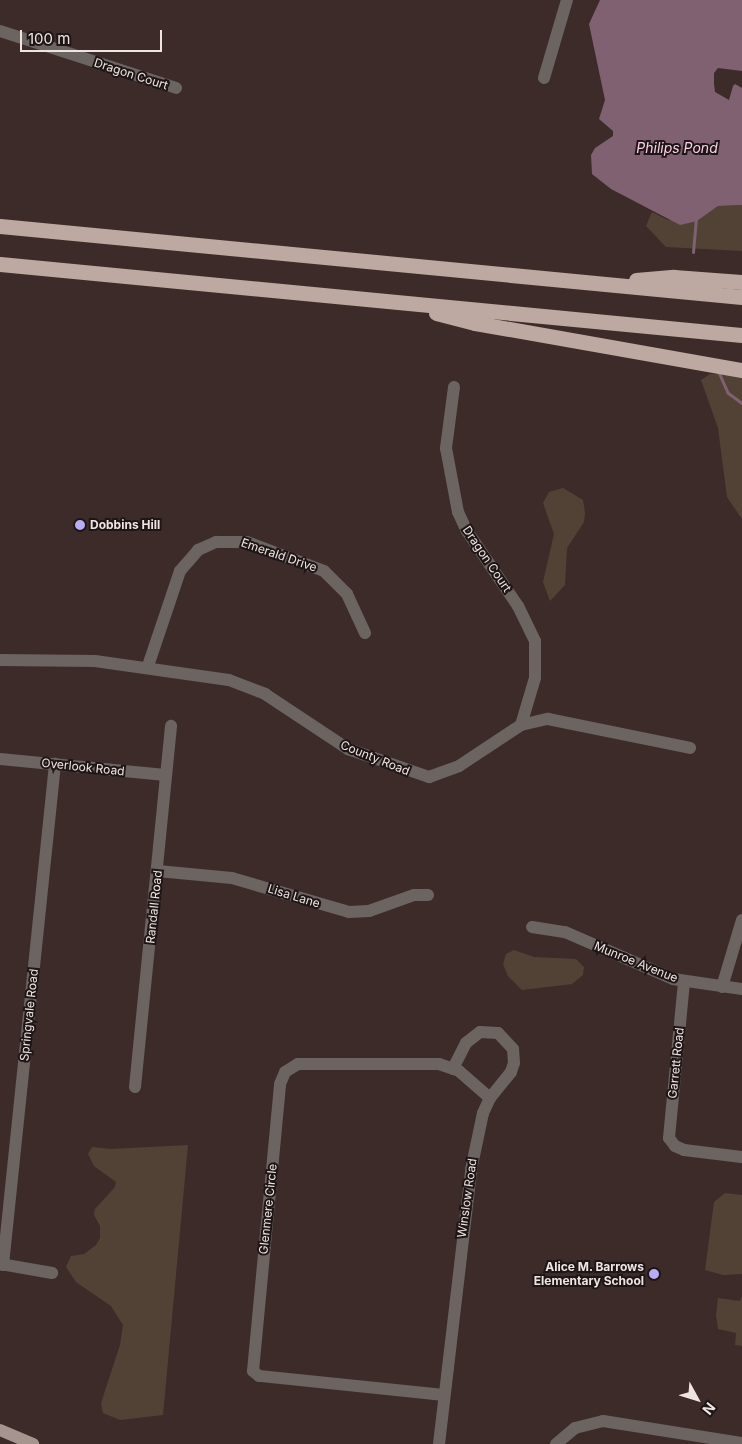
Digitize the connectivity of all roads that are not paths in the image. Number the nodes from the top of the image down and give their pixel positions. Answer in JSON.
{"nodes":[{"id":1,"x":567,"y":0,"type":"edge"},
{"id":2,"x":0,"y":31,"type":"edge"},
{"id":3,"x":544,"y":78,"type":"dead end"},
{"id":4,"x":176,"y":88,"type":"dead end"},
{"id":5,"x":0,"y":226,"type":"edge"},
{"id":6,"x":0,"y":264,"type":"edge"},
{"id":7,"x":742,"y":282,"type":"edge"},
{"id":8,"x":595,"y":283,"type":"junction"},
{"id":9,"x":742,"y":297,"type":"edge"},
{"id":10,"x":393,"y":301,"type":"junction"},
{"id":11,"x":742,"y":335,"type":"edge"},
{"id":12,"x":742,"y":370,"type":"edge"},
{"id":13,"x":454,"y":387,"type":"dead end"},
{"id":14,"x":365,"y":633,"type":"dead end"},
{"id":15,"x":0,"y":660,"type":"edge"},
{"id":16,"x":148,"y":666,"type":"junction"},
{"id":17,"x":521,"y":725,"type":"junction"},
{"id":18,"x":170,"y":726,"type":"dead end"},
{"id":19,"x":690,"y":748,"type":"dead end"},
{"id":20,"x":0,"y":759,"type":"edge"},
{"id":21,"x":55,"y":764,"type":"junction"},
{"id":22,"x":165,"y":775,"type":"junction"},
{"id":23,"x":158,"y":871,"type":"junction"},
{"id":24,"x":428,"y":895,"type":"dead end"},
{"id":25,"x":742,"y":920,"type":"edge"},
{"id":26,"x":532,"y":928,"type":"dead end"},
{"id":27,"x":684,"y":982,"type":"junction"},
{"id":28,"x":722,"y":986,"type":"junction"},
{"id":29,"x":742,"y":989,"type":"edge"},
{"id":30,"x":453,"y":1068,"type":"junction"},
{"id":31,"x":135,"y":1087,"type":"dead end"},
{"id":32,"x":490,"y":1098,"type":"junction"},
{"id":33,"x":742,"y":1157,"type":"edge"},
{"id":34,"x":2,"y":1265,"type":"edge"},
{"id":35,"x":52,"y":1273,"type":"dead end"},
{"id":36,"x":444,"y":1395,"type":"junction"},
{"id":37,"x":0,"y":1430,"type":"edge"},
{"id":38,"x":742,"y":1443,"type":"edge"},
{"id":39,"x":33,"y":1444,"type":"edge"},
{"id":40,"x":439,"y":1444,"type":"edge"},
{"id":41,"x":556,"y":1444,"type":"edge"}],
"edges":[{"from":1,"to":3,"type":"street"},
{"from":2,"to":4,"type":"street","name":"Dragon Court"},
{"from":5,"to":8,"type":"highway"},
{"from":6,"to":10,"type":"highway"},
{"from":7,"to":8,"type":"highway"},
{"from":8,"to":9,"type":"highway"},
{"from":10,"to":11,"type":"highway"},
{"from":10,"to":12,"type":"highway"},
{"from":13,"to":17,"type":"street","name":"Dragon Court"},
{"from":14,"to":16,"type":"street","name":"Emerald Drive"},
{"from":15,"to":16,"type":"street","name":"County Road"},
{"from":16,"to":17,"type":"street","name":"County Road"},
{"from":17,"to":19,"type":"street","name":"County Road"},
{"from":18,"to":22,"type":"street","name":"Randall Road"},
{"from":20,"to":21,"type":"street","name":"Overlook Road"},
{"from":21,"to":22,"type":"street","name":"Overlook Road"},
{"from":21,"to":34,"type":"street","name":"Springvale Road"},
{"from":22,"to":23,"type":"street","name":"Randall Road"},
{"from":23,"to":24,"type":"street","name":"Lisa Lane"},
{"from":23,"to":31,"type":"street","name":"Randall Road"},
{"from":25,"to":28,"type":"street"},
{"from":26,"to":27,"type":"street","name":"Munroe Avenue"},
{"from":27,"to":28,"type":"street","name":"Munroe Avenue"},
{"from":27,"to":33,"type":"street","name":"Garrett Road"},
{"from":28,"to":29,"type":"street","name":"Munroe Avenue"},
{"from":30,"to":32,"type":"street","name":"Glenmere Circle"},
{"from":30,"to":32,"type":"street","name":"Winslow Road"},
{"from":30,"to":36,"type":"street","name":"Glenmere Circle"},
{"from":32,"to":36,"type":"street","name":"Winslow Road"},
{"from":34,"to":35,"type":"street"},
{"from":36,"to":40,"type":"street","name":"Winslow Road"},
{"from":37,"to":39,"type":"main road"},
{"from":38,"to":41,"type":"street"}]}
